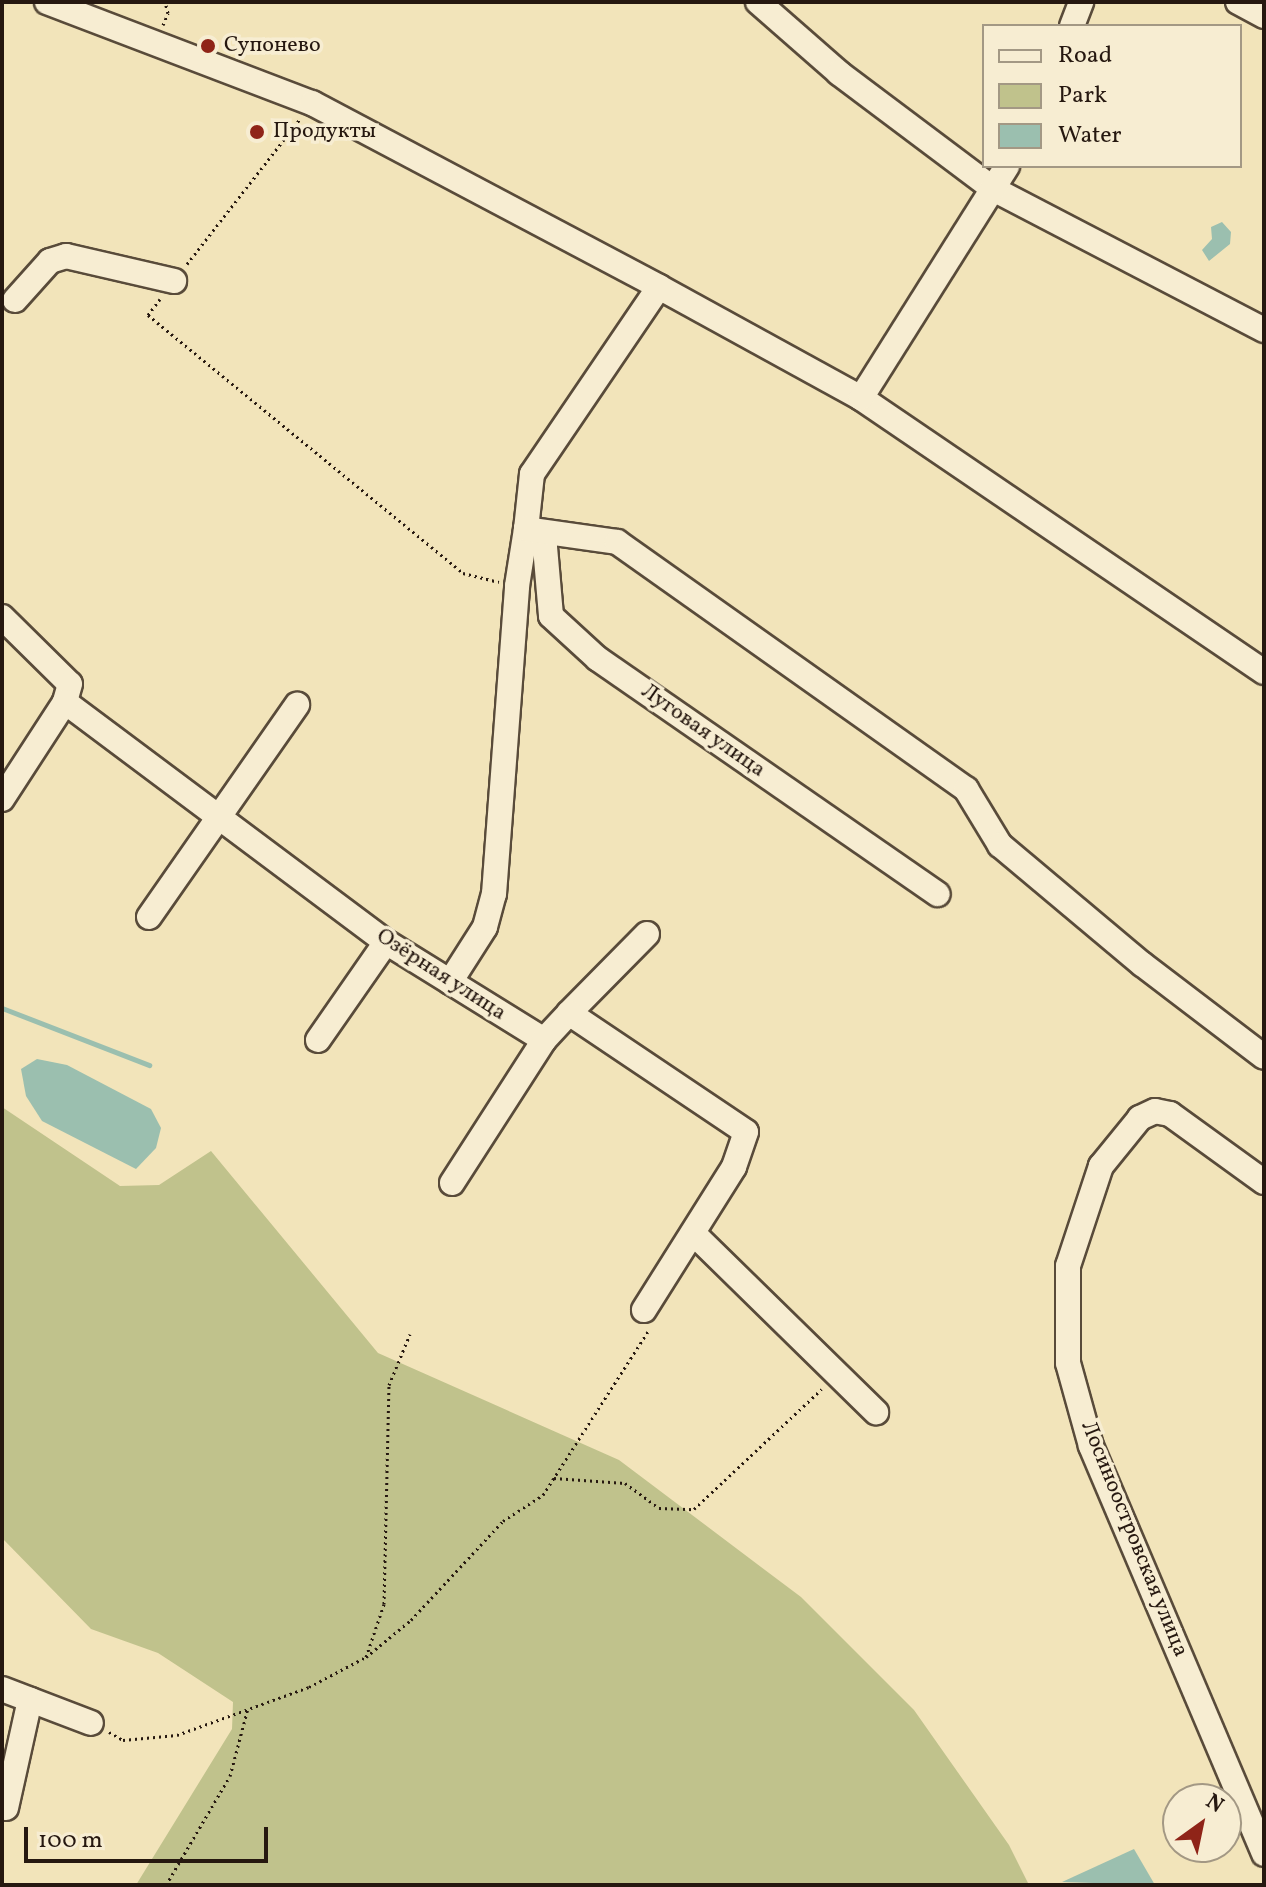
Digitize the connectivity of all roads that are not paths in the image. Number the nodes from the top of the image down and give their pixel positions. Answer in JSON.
{"nodes":[{"id":1,"x":47,"y":2,"type":"edge"},
{"id":2,"x":758,"y":2,"type":"edge"},
{"id":3,"x":1238,"y":2,"type":"edge"},
{"id":4,"x":1264,"y":16,"type":"edge"},
{"id":5,"x":1006,"y":168,"type":"edge"},
{"id":6,"x":995,"y":190,"type":"junction"},
{"id":7,"x":174,"y":281,"type":"road end"},
{"id":8,"x":659,"y":287,"type":"junction"},
{"id":9,"x":15,"y":300,"type":"dead end"},
{"id":10,"x":1264,"y":330,"type":"edge"},
{"id":11,"x":861,"y":398,"type":"junction"},
{"id":12,"x":526,"y":529,"type":"junction"},
{"id":13,"x":2,"y":617,"type":"edge"},
{"id":14,"x":1264,"y":672,"type":"edge"},
{"id":15,"x":65,"y":702,"type":"junction"},
{"id":16,"x":297,"y":705,"type":"dead end"},
{"id":17,"x":2,"y":799,"type":"edge"},
{"id":18,"x":221,"y":818,"type":"junction"},
{"id":19,"x":938,"y":894,"type":"dead end"},
{"id":20,"x":149,"y":917,"type":"dead end"},
{"id":21,"x":647,"y":934,"type":"dead end"},
{"id":22,"x":386,"y":942,"type":"junction"},
{"id":23,"x":450,"y":982,"type":"junction"},
{"id":24,"x":569,"y":1013,"type":"junction"},
{"id":25,"x":318,"y":1040,"type":"dead end"},
{"id":26,"x":544,"y":1040,"type":"junction"},
{"id":27,"x":1264,"y":1057,"type":"edge"},
{"id":28,"x":1264,"y":1182,"type":"edge"},
{"id":29,"x":452,"y":1183,"type":"dead end"},
{"id":30,"x":694,"y":1234,"type":"junction"},
{"id":31,"x":650,"y":1314,"type":"road end"},
{"id":32,"x":876,"y":1412,"type":"dead end"},
{"id":33,"x":2,"y":1689,"type":"edge"},
{"id":34,"x":30,"y":1700,"type":"junction"},
{"id":35,"x":91,"y":1723,"type":"road end"},
{"id":36,"x":6,"y":1808,"type":"dead end"},
{"id":37,"x":1264,"y":1851,"type":"edge"}],
"edges":[{"from":1,"to":8,"type":"street"},
{"from":2,"to":6,"type":"street"},
{"from":3,"to":4,"type":"street"},
{"from":5,"to":6,"type":"street"},
{"from":6,"to":10,"type":"street"},
{"from":6,"to":11,"type":"street"},
{"from":7,"to":9,"type":"street"},
{"from":8,"to":11,"type":"street"},
{"from":8,"to":12,"type":"street"},
{"from":11,"to":14,"type":"street"},
{"from":12,"to":19,"type":"street","name":"Луговая улица"},
{"from":12,"to":23,"type":"street"},
{"from":12,"to":27,"type":"street"},
{"from":13,"to":15,"type":"street"},
{"from":15,"to":17,"type":"street"},
{"from":15,"to":18,"type":"street","name":"Озёрная улица"},
{"from":16,"to":18,"type":"street"},
{"from":18,"to":20,"type":"street"},
{"from":18,"to":22,"type":"street","name":"Озёрная улица"},
{"from":21,"to":24,"type":"street"},
{"from":22,"to":23,"type":"street","name":"Озёрная улица"},
{"from":22,"to":25,"type":"street"},
{"from":23,"to":26,"type":"street","name":"Озёрная улица"},
{"from":24,"to":26,"type":"street"},
{"from":24,"to":30,"type":"street"},
{"from":26,"to":29,"type":"street"},
{"from":28,"to":37,"type":"street","name":"Лосиноостровская улица"},
{"from":30,"to":31,"type":"street"},
{"from":30,"to":32,"type":"street"},
{"from":33,"to":34,"type":"street"},
{"from":34,"to":35,"type":"street"},
{"from":34,"to":36,"type":"street"}]}
